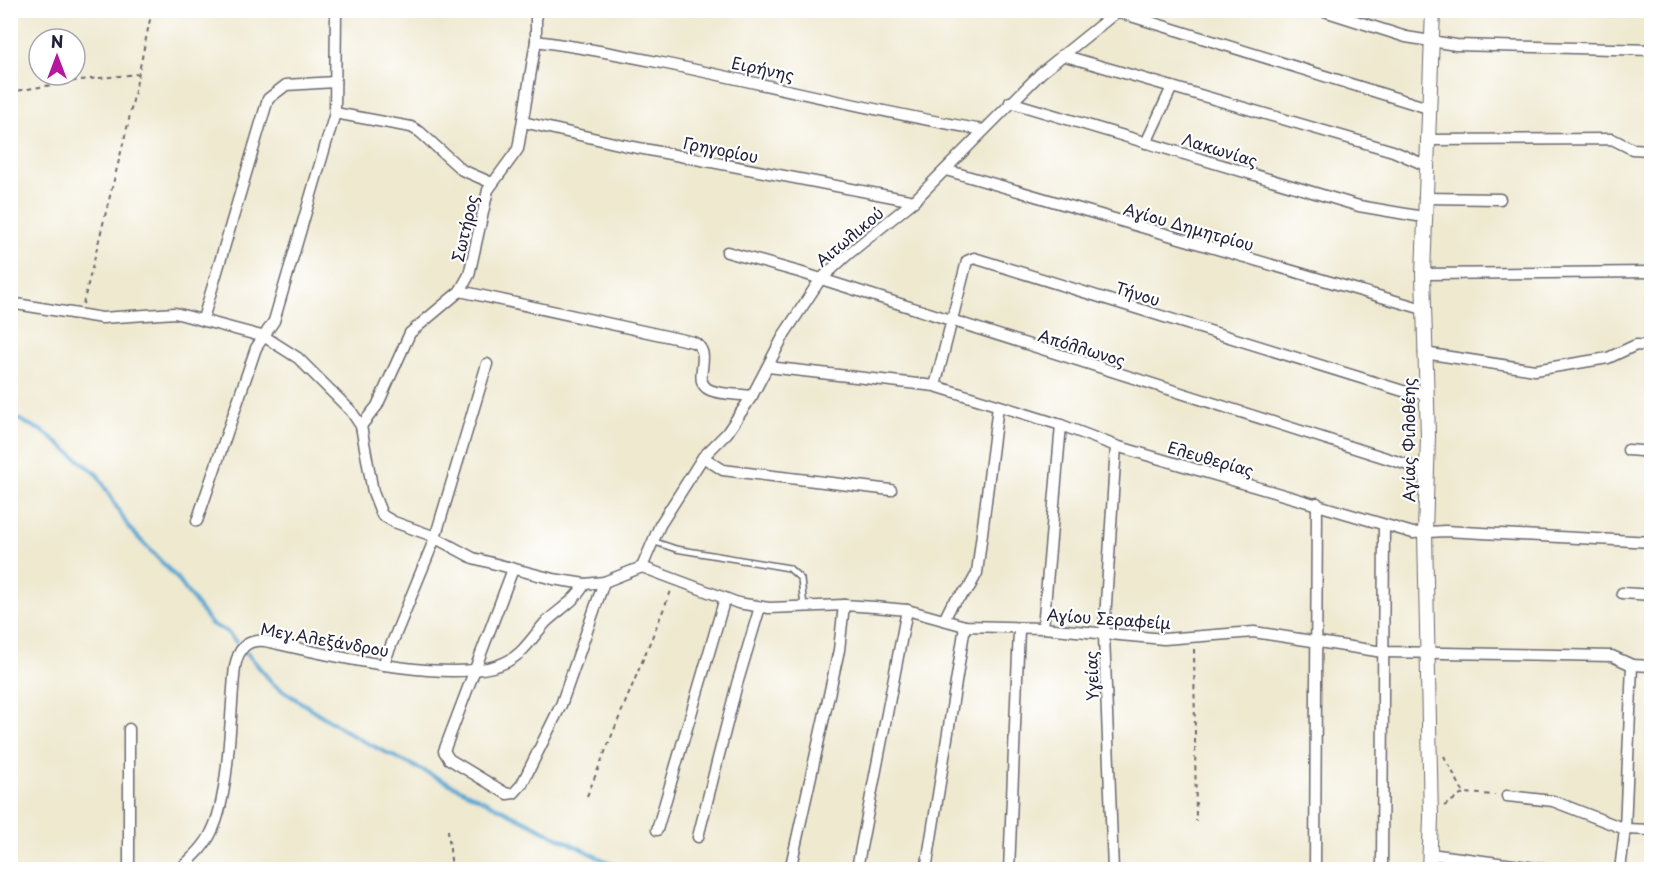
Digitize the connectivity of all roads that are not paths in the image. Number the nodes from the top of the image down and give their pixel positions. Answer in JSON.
{"nodes":[{"id":1,"x":336,"y":10,"type":"edge"},
{"id":2,"x":536,"y":10,"type":"edge"},
{"id":3,"x":1321,"y":10,"type":"edge"},
{"id":4,"x":1433,"y":10,"type":"edge"},
{"id":5,"x":1119,"y":11,"type":"edge"},
{"id":6,"x":536,"y":41,"type":"junction"},
{"id":7,"x":1431,"y":42,"type":"junction"},
{"id":8,"x":1652,"y":50,"type":"edge"},
{"id":9,"x":1062,"y":55,"type":"junction"},
{"id":10,"x":335,"y":82,"type":"junction"},
{"id":11,"x":1172,"y":87,"type":"junction"},
{"id":12,"x":1010,"y":102,"type":"junction"},
{"id":13,"x":1428,"y":108,"type":"junction"},
{"id":14,"x":335,"y":113,"type":"junction"},
{"id":15,"x":523,"y":122,"type":"junction"},
{"id":16,"x":983,"y":130,"type":"junction"},
{"id":17,"x":1427,"y":140,"type":"junction"},
{"id":18,"x":1146,"y":143,"type":"junction"},
{"id":19,"x":1652,"y":150,"type":"edge"},
{"id":20,"x":1425,"y":165,"type":"junction"},
{"id":21,"x":946,"y":170,"type":"junction"},
{"id":22,"x":492,"y":183,"type":"junction"},
{"id":23,"x":1424,"y":198,"type":"junction"},
{"id":24,"x":1500,"y":199,"type":"dead end"},
{"id":25,"x":914,"y":201,"type":"junction"},
{"id":26,"x":1423,"y":217,"type":"junction"},
{"id":27,"x":727,"y":252,"type":"dead end"},
{"id":28,"x":1652,"y":272,"type":"edge"},
{"id":29,"x":1423,"y":274,"type":"junction"},
{"id":30,"x":820,"y":280,"type":"junction"},
{"id":31,"x":460,"y":291,"type":"junction"},
{"id":32,"x":10,"y":303,"type":"edge"},
{"id":33,"x":1423,"y":309,"type":"junction"},
{"id":34,"x":202,"y":319,"type":"junction"},
{"id":35,"x":950,"y":321,"type":"junction"},
{"id":36,"x":262,"y":341,"type":"junction"},
{"id":37,"x":1652,"y":346,"type":"edge"},
{"id":38,"x":1424,"y":353,"type":"junction"},
{"id":39,"x":487,"y":364,"type":"dead end"},
{"id":40,"x":768,"y":367,"type":"junction"},
{"id":41,"x":934,"y":386,"type":"junction"},
{"id":42,"x":1425,"y":394,"type":"junction"},
{"id":43,"x":752,"y":396,"type":"junction"},
{"id":44,"x":998,"y":406,"type":"junction"},
{"id":45,"x":1061,"y":425,"type":"junction"},
{"id":46,"x":361,"y":426,"type":"junction"},
{"id":47,"x":1116,"y":446,"type":"junction"},
{"id":48,"x":1628,"y":450,"type":"dead end"},
{"id":49,"x":1652,"y":452,"type":"edge"},
{"id":50,"x":703,"y":458,"type":"junction"},
{"id":51,"x":1427,"y":471,"type":"junction"},
{"id":52,"x":891,"y":490,"type":"dead end"},
{"id":53,"x":1317,"y":503,"type":"junction"},
{"id":54,"x":197,"y":521,"type":"dead end"},
{"id":55,"x":1384,"y":525,"type":"junction"},
{"id":56,"x":1425,"y":532,"type":"junction"},
{"id":57,"x":435,"y":538,"type":"junction"},
{"id":58,"x":652,"y":541,"type":"junction"},
{"id":59,"x":1652,"y":542,"type":"edge"},
{"id":60,"x":642,"y":567,"type":"junction"},
{"id":61,"x":513,"y":569,"type":"junction"},
{"id":62,"x":604,"y":582,"type":"junction"},
{"id":63,"x":585,"y":584,"type":"junction"},
{"id":64,"x":1622,"y":593,"type":"dead end"},
{"id":65,"x":1652,"y":595,"type":"edge"},
{"id":66,"x":725,"y":598,"type":"junction"},
{"id":67,"x":844,"y":605,"type":"junction"},
{"id":68,"x":760,"y":607,"type":"junction"},
{"id":69,"x":804,"y":607,"type":"junction"},
{"id":70,"x":907,"y":610,"type":"junction"},
{"id":71,"x":944,"y":620,"type":"junction"},
{"id":72,"x":965,"y":626,"type":"junction"},
{"id":73,"x":1043,"y":628,"type":"junction"},
{"id":74,"x":1019,"y":630,"type":"junction"},
{"id":75,"x":1104,"y":635,"type":"junction"},
{"id":76,"x":1315,"y":644,"type":"junction"},
{"id":77,"x":1383,"y":652,"type":"junction"},
{"id":78,"x":1429,"y":654,"type":"junction"},
{"id":79,"x":383,"y":665,"type":"junction"},
{"id":80,"x":1632,"y":665,"type":"junction"},
{"id":81,"x":1652,"y":666,"type":"edge"},
{"id":82,"x":475,"y":670,"type":"junction"},
{"id":83,"x":129,"y":729,"type":"dead end"},
{"id":84,"x":1507,"y":796,"type":"road end"},
{"id":85,"x":1625,"y":829,"type":"junction"},
{"id":86,"x":657,"y":830,"type":"dead end"},
{"id":87,"x":1652,"y":830,"type":"edge"},
{"id":88,"x":698,"y":837,"type":"dead end"},
{"id":89,"x":1430,"y":854,"type":"junction"},
{"id":90,"x":858,"y":863,"type":"dead end"},
{"id":91,"x":129,"y":870,"type":"edge"},
{"id":92,"x":179,"y":870,"type":"edge"},
{"id":93,"x":790,"y":870,"type":"edge"},
{"id":94,"x":926,"y":870,"type":"edge"},
{"id":95,"x":1009,"y":870,"type":"edge"},
{"id":96,"x":1113,"y":870,"type":"edge"},
{"id":97,"x":1316,"y":870,"type":"edge"},
{"id":98,"x":1382,"y":870,"type":"edge"},
{"id":99,"x":1428,"y":870,"type":"edge"},
{"id":100,"x":1551,"y":870,"type":"edge"},
{"id":101,"x":1620,"y":870,"type":"edge"}],
"edges":[{"from":1,"to":10,"type":"street"},
{"from":2,"to":6,"type":"street","name":"Σωτήρος"},
{"from":3,"to":7,"type":"street"},
{"from":4,"to":7,"type":"street","name":"Αγίας Φιλοθέης"},
{"from":5,"to":9,"type":"street","name":"Αιτωλικού"},
{"from":5,"to":13,"type":"street"},
{"from":6,"to":15,"type":"street","name":"Σωτήρος"},
{"from":6,"to":16,"type":"street","name":"Ειρήνης"},
{"from":7,"to":8,"type":"street"},
{"from":7,"to":13,"type":"street","name":"Αγίας Φιλοθέης"},
{"from":9,"to":11,"type":"street"},
{"from":9,"to":12,"type":"street","name":"Αιτωλικού"},
{"from":10,"to":14,"type":"street"},
{"from":10,"to":34,"type":"street"},
{"from":11,"to":18,"type":"street"},
{"from":11,"to":20,"type":"street"},
{"from":12,"to":16,"type":"street","name":"Αιτωλικού"},
{"from":12,"to":18,"type":"street","name":"Λακωνίας"},
{"from":13,"to":17,"type":"street","name":"Αγίας Φιλοθέης"},
{"from":14,"to":22,"type":"street"},
{"from":14,"to":36,"type":"street"},
{"from":15,"to":22,"type":"street","name":"Σωτήρος"},
{"from":15,"to":25,"type":"street","name":"Γρηγορίου"},
{"from":16,"to":21,"type":"street","name":"Αιτωλικού"},
{"from":17,"to":19,"type":"street"},
{"from":17,"to":20,"type":"street","name":"Αγίας Φιλοθέης"},
{"from":18,"to":26,"type":"street","name":"Λακωνίας"},
{"from":20,"to":23,"type":"street","name":"Αγίας Φιλοθέης"},
{"from":21,"to":25,"type":"street","name":"Αιτωλικού"},
{"from":21,"to":33,"type":"street","name":"Αγίου Δημητρίου"},
{"from":22,"to":31,"type":"street","name":"Σωτήρος"},
{"from":23,"to":24,"type":"street"},
{"from":23,"to":26,"type":"street","name":"Αγίας Φιλοθέης"},
{"from":25,"to":30,"type":"street","name":"Αιτωλικού"},
{"from":26,"to":29,"type":"street","name":"Αγίας Φιλοθέης"},
{"from":27,"to":30,"type":"street","name":"Απόλλωνος"},
{"from":28,"to":29,"type":"street"},
{"from":29,"to":33,"type":"street","name":"Αγίας Φιλοθέης"},
{"from":30,"to":35,"type":"street","name":"Απόλλωνος"},
{"from":30,"to":40,"type":"street","name":"Αιτωλικού"},
{"from":31,"to":43,"type":"street"},
{"from":31,"to":46,"type":"street","name":"Σωτήρος"},
{"from":32,"to":34,"type":"street"},
{"from":33,"to":38,"type":"street","name":"Αγίας Φιλοθέης"},
{"from":34,"to":36,"type":"street"},
{"from":35,"to":41,"type":"street","name":"Τήνου"},
{"from":35,"to":42,"type":"street","name":"Τήνου"},
{"from":35,"to":51,"type":"street","name":"Απόλλωνος"},
{"from":36,"to":46,"type":"street"},
{"from":36,"to":54,"type":"street"},
{"from":37,"to":38,"type":"street"},
{"from":38,"to":42,"type":"street","name":"Αγίας Φιλοθέης"},
{"from":39,"to":57,"type":"street"},
{"from":40,"to":41,"type":"street","name":"Ελευθερίας"},
{"from":40,"to":43,"type":"street","name":"Αιτωλικού"},
{"from":41,"to":44,"type":"street","name":"Ελευθερίας"},
{"from":42,"to":51,"type":"street","name":"Αγίας Φιλοθέης"},
{"from":43,"to":50,"type":"street","name":"Αιτωλικού"},
{"from":44,"to":45,"type":"street","name":"Ελευθερίας"},
{"from":44,"to":71,"type":"street"},
{"from":45,"to":47,"type":"street","name":"Ελευθερίας"},
{"from":45,"to":73,"type":"street"},
{"from":46,"to":57,"type":"street"},
{"from":47,"to":53,"type":"street","name":"Ελευθερίας"},
{"from":47,"to":75,"type":"street","name":"Υγείας"},
{"from":48,"to":49,"type":"street"},
{"from":50,"to":52,"type":"street"},
{"from":50,"to":58,"type":"street","name":"Αιτωλικού"},
{"from":51,"to":56,"type":"street","name":"Αγίας Φιλοθέης"},
{"from":53,"to":55,"type":"street","name":"Ελευθερίας"},
{"from":53,"to":76,"type":"street"},
{"from":55,"to":56,"type":"street","name":"Ελευθερίας"},
{"from":55,"to":77,"type":"street"},
{"from":56,"to":59,"type":"street","name":"Ελευθερίας"},
{"from":56,"to":78,"type":"street","name":"Αγίας Φιλοθέης"},
{"from":57,"to":61,"type":"street"},
{"from":57,"to":79,"type":"street"},
{"from":58,"to":60,"type":"street","name":"Αιτωλικού"},
{"from":58,"to":69,"type":"lane"},
{"from":60,"to":62,"type":"street"},
{"from":60,"to":66,"type":"street","name":"Αγίου Σεραφείμ"},
{"from":61,"to":63,"type":"street"},
{"from":61,"to":82,"type":"street"},
{"from":62,"to":63,"type":"street"},
{"from":62,"to":82,"type":"street"},
{"from":63,"to":82,"type":"street","name":"Μεγ.Αλεξάνδρου"},
{"from":64,"to":65,"type":"street"},
{"from":66,"to":68,"type":"street","name":"Αγίου Σεραφείμ"},
{"from":66,"to":86,"type":"street"},
{"from":67,"to":69,"type":"street","name":"Αγίου Σεραφείμ"},
{"from":67,"to":70,"type":"street","name":"Αγίου Σεραφείμ"},
{"from":67,"to":93,"type":"street"},
{"from":68,"to":69,"type":"street","name":"Αγίου Σεραφείμ"},
{"from":68,"to":88,"type":"street"},
{"from":70,"to":71,"type":"street","name":"Αγίου Σεραφείμ"},
{"from":70,"to":90,"type":"street"},
{"from":71,"to":72,"type":"street","name":"Αγίου Σεραφείμ"},
{"from":72,"to":74,"type":"street","name":"Αγίου Σεραφείμ"},
{"from":72,"to":94,"type":"street"},
{"from":73,"to":74,"type":"street","name":"Αγίου Σεραφείμ"},
{"from":73,"to":75,"type":"street","name":"Αγίου Σεραφείμ"},
{"from":74,"to":95,"type":"street"},
{"from":75,"to":76,"type":"street","name":"Αγίου Σεραφείμ"},
{"from":75,"to":96,"type":"street","name":"Υγείας"},
{"from":76,"to":77,"type":"street","name":"Αγίου Σεραφείμ"},
{"from":76,"to":97,"type":"street"},
{"from":77,"to":78,"type":"street","name":"Αγίου Σεραφείμ"},
{"from":77,"to":98,"type":"street"},
{"from":78,"to":80,"type":"street","name":"Αγίου Σεραφείμ"},
{"from":78,"to":89,"type":"street","name":"Αγίας Φιλοθέης"},
{"from":79,"to":82,"type":"street","name":"Μεγ.Αλεξάνδρου"},
{"from":79,"to":92,"type":"street","name":"Μεγ.Αλεξάνδρου"},
{"from":80,"to":81,"type":"street","name":"Αγίου Σεραφείμ"},
{"from":80,"to":85,"type":"street"},
{"from":83,"to":91,"type":"street"},
{"from":84,"to":85,"type":"street"},
{"from":85,"to":87,"type":"street"},
{"from":85,"to":101,"type":"street"},
{"from":89,"to":99,"type":"street","name":"Αγίας Φιλοθέης"},
{"from":89,"to":100,"type":"street"}]}
